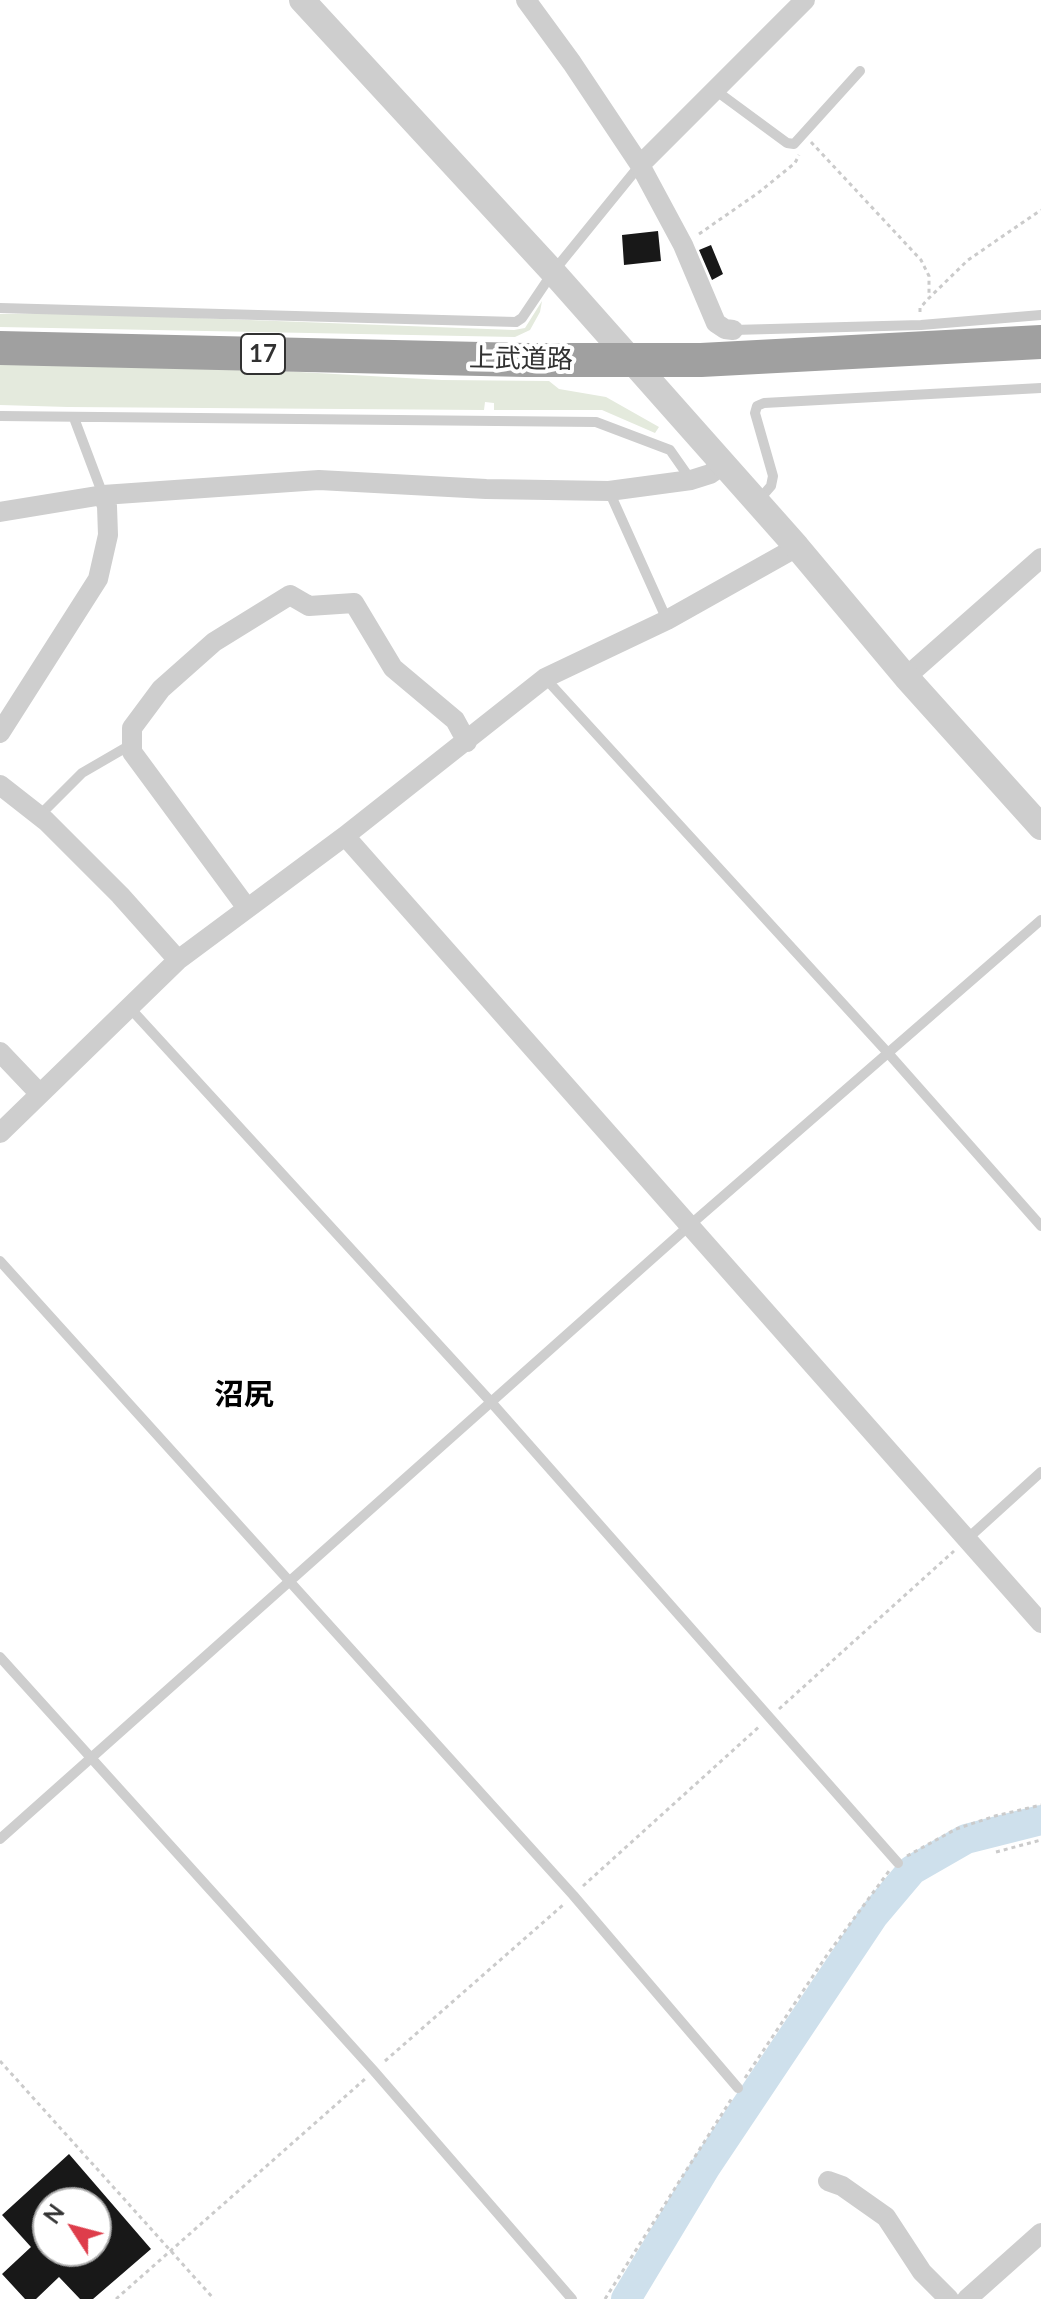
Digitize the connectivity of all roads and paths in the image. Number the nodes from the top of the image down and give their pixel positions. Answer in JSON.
{"nodes":[{"id":1,"x":302,"y":0,"type":"edge"},
{"id":2,"x":526,"y":0,"type":"edge"},
{"id":3,"x":805,"y":0,"type":"edge"},
{"id":4,"x":860,"y":71,"type":"dead end"},
{"id":5,"x":715,"y":90,"type":"junction"},
{"id":6,"x":803,"y":134,"type":"junction"},
{"id":7,"x":794,"y":144,"type":"junction"},
{"id":8,"x":640,"y":165,"type":"junction"},
{"id":9,"x":1041,"y":210,"type":"edge"},
{"id":10,"x":683,"y":245,"type":"junction"},
{"id":11,"x":553,"y":272,"type":"junction"},
{"id":12,"x":929,"y":297,"type":"junction"},
{"id":13,"x":0,"y":308,"type":"edge"},
{"id":14,"x":1041,"y":315,"type":"edge"},
{"id":15,"x":921,"y":325,"type":"junction"},
{"id":16,"x":733,"y":330,"type":"joint"},
{"id":17,"x":1041,"y":342,"type":"edge"},
{"id":18,"x":0,"y":348,"type":"edge"},
{"id":19,"x":631,"y":360,"type":"junction"},
{"id":20,"x":1041,"y":388,"type":"edge"},
{"id":21,"x":0,"y":416,"type":"edge"},
{"id":22,"x":74,"y":418,"type":"junction"},
{"id":23,"x":723,"y":465,"type":"junction"},
{"id":24,"x":691,"y":480,"type":"junction"},
{"id":25,"x":609,"y":491,"type":"junction"},
{"id":26,"x":103,"y":495,"type":"junction"},
{"id":27,"x":757,"y":502,"type":"junction"},
{"id":28,"x":0,"y":512,"type":"edge"},
{"id":29,"x":797,"y":547,"type":"junction"},
{"id":30,"x":1041,"y":558,"type":"edge"},
{"id":31,"x":667,"y":620,"type":"junction"},
{"id":32,"x":906,"y":677,"type":"junction"},
{"id":33,"x":545,"y":678,"type":"junction"},
{"id":34,"x":0,"y":733,"type":"edge"},
{"id":35,"x":467,"y":742,"type":"junction"},
{"id":36,"x":132,"y":744,"type":"junction"},
{"id":37,"x":0,"y":785,"type":"edge"},
{"id":38,"x":39,"y":816,"type":"junction"},
{"id":39,"x":1041,"y":827,"type":"edge"},
{"id":40,"x":345,"y":836,"type":"junction"},
{"id":41,"x":247,"y":908,"type":"junction"},
{"id":42,"x":1041,"y":920,"type":"edge"},
{"id":43,"x":178,"y":960,"type":"junction"},
{"id":44,"x":129,"y":1007,"type":"junction"},
{"id":45,"x":0,"y":1052,"type":"edge"},
{"id":46,"x":888,"y":1053,"type":"junction"},
{"id":47,"x":40,"y":1094,"type":"junction"},
{"id":48,"x":0,"y":1133,"type":"edge"},
{"id":49,"x":690,"y":1225,"type":"junction"},
{"id":50,"x":1041,"y":1226,"type":"edge"},
{"id":51,"x":0,"y":1261,"type":"edge"},
{"id":52,"x":491,"y":1402,"type":"junction"},
{"id":53,"x":1041,"y":1472,"type":"edge"},
{"id":54,"x":966,"y":1540,"type":"junction"},
{"id":55,"x":289,"y":1581,"type":"junction"},
{"id":56,"x":1041,"y":1623,"type":"edge"},
{"id":57,"x":0,"y":1657,"type":"edge"},
{"id":58,"x":770,"y":1718,"type":"junction"},
{"id":59,"x":90,"y":1759,"type":"junction"},
{"id":60,"x":1041,"y":1805,"type":"edge"},
{"id":61,"x":0,"y":1839,"type":"edge"},
{"id":62,"x":1041,"y":1840,"type":"edge"},
{"id":63,"x":996,"y":1852,"type":"dead end"},
{"id":64,"x":898,"y":1863,"type":"junction"},
{"id":65,"x":573,"y":1895,"type":"junction"},
{"id":66,"x":0,"y":2061,"type":"edge"},
{"id":67,"x":374,"y":2071,"type":"junction"},
{"id":68,"x":738,"y":2088,"type":"junction"},
{"id":69,"x":828,"y":2181,"type":"dead end"},
{"id":70,"x":1041,"y":2233,"type":"edge"},
{"id":71,"x":171,"y":2250,"type":"junction"},
{"id":72,"x":116,"y":2299,"type":"edge"},
{"id":73,"x":214,"y":2299,"type":"edge"},
{"id":74,"x":572,"y":2299,"type":"edge"},
{"id":75,"x":605,"y":2299,"type":"edge"},
{"id":76,"x":949,"y":2299,"type":"edge"},
{"id":77,"x":967,"y":2299,"type":"edge"}],
"edges":[{"from":1,"to":11,"type":"street"},
{"from":2,"to":8,"type":"street"},
{"from":3,"to":5,"type":"street"},
{"from":4,"to":6,"type":"lane"},
{"from":5,"to":7,"type":"lane"},
{"from":5,"to":8,"type":"street"},
{"from":6,"to":7,"type":"lane"},
{"from":6,"to":12,"type":"path"},
{"from":7,"to":10,"type":"path"},
{"from":8,"to":10,"type":"street"},
{"from":8,"to":11,"type":"lane"},
{"from":9,"to":12,"type":"path"},
{"from":10,"to":16,"type":"street"},
{"from":11,"to":13,"type":"lane"},
{"from":11,"to":19,"type":"street"},
{"from":12,"to":15,"type":"path"},
{"from":14,"to":15,"type":"lane"},
{"from":15,"to":16,"type":"lane"},
{"from":17,"to":19,"type":"highway","name":"上武道路","number":"17"},
{"from":18,"to":19,"type":"highway","name":"上武道路","number":"17"},
{"from":19,"to":23,"type":"street"},
{"from":20,"to":27,"type":"lane"},
{"from":21,"to":22,"type":"lane"},
{"from":22,"to":24,"type":"lane"},
{"from":22,"to":26,"type":"lane"},
{"from":23,"to":24,"type":"street"},
{"from":23,"to":27,"type":"street"},
{"from":24,"to":25,"type":"street"},
{"from":25,"to":26,"type":"street"},
{"from":25,"to":31,"type":"lane"},
{"from":26,"to":28,"type":"street"},
{"from":26,"to":34,"type":"street"},
{"from":27,"to":29,"type":"street"},
{"from":29,"to":31,"type":"street"},
{"from":29,"to":32,"type":"street"},
{"from":30,"to":32,"type":"street"},
{"from":31,"to":33,"type":"street"},
{"from":32,"to":39,"type":"street"},
{"from":33,"to":35,"type":"street"},
{"from":33,"to":46,"type":"lane"},
{"from":35,"to":36,"type":"street"},
{"from":35,"to":40,"type":"street"},
{"from":36,"to":38,"type":"lane"},
{"from":36,"to":41,"type":"street"},
{"from":37,"to":38,"type":"street"},
{"from":38,"to":43,"type":"street"},
{"from":40,"to":41,"type":"street"},
{"from":40,"to":49,"type":"street"},
{"from":41,"to":43,"type":"street"},
{"from":42,"to":46,"type":"lane"},
{"from":43,"to":44,"type":"street"},
{"from":44,"to":47,"type":"street"},
{"from":44,"to":52,"type":"lane"},
{"from":45,"to":47,"type":"street"},
{"from":46,"to":49,"type":"lane"},
{"from":46,"to":50,"type":"lane"},
{"from":47,"to":48,"type":"street"},
{"from":49,"to":52,"type":"lane"},
{"from":49,"to":54,"type":"street"},
{"from":51,"to":55,"type":"lane"},
{"from":52,"to":55,"type":"lane"},
{"from":52,"to":58,"type":"lane"},
{"from":53,"to":54,"type":"lane"},
{"from":54,"to":56,"type":"street"},
{"from":54,"to":58,"type":"path"},
{"from":55,"to":59,"type":"lane"},
{"from":55,"to":65,"type":"lane"},
{"from":57,"to":59,"type":"lane"},
{"from":58,"to":64,"type":"lane"},
{"from":58,"to":65,"type":"path"},
{"from":59,"to":61,"type":"lane"},
{"from":59,"to":67,"type":"lane"},
{"from":60,"to":64,"type":"path"},
{"from":62,"to":63,"type":"path"},
{"from":64,"to":68,"type":"path"},
{"from":65,"to":67,"type":"path"},
{"from":65,"to":68,"type":"lane"},
{"from":66,"to":71,"type":"path"},
{"from":67,"to":71,"type":"path"},
{"from":67,"to":74,"type":"lane"},
{"from":68,"to":75,"type":"path"},
{"from":69,"to":76,"type":"street"},
{"from":70,"to":77,"type":"street"},
{"from":71,"to":72,"type":"path"},
{"from":71,"to":73,"type":"path"}]}
